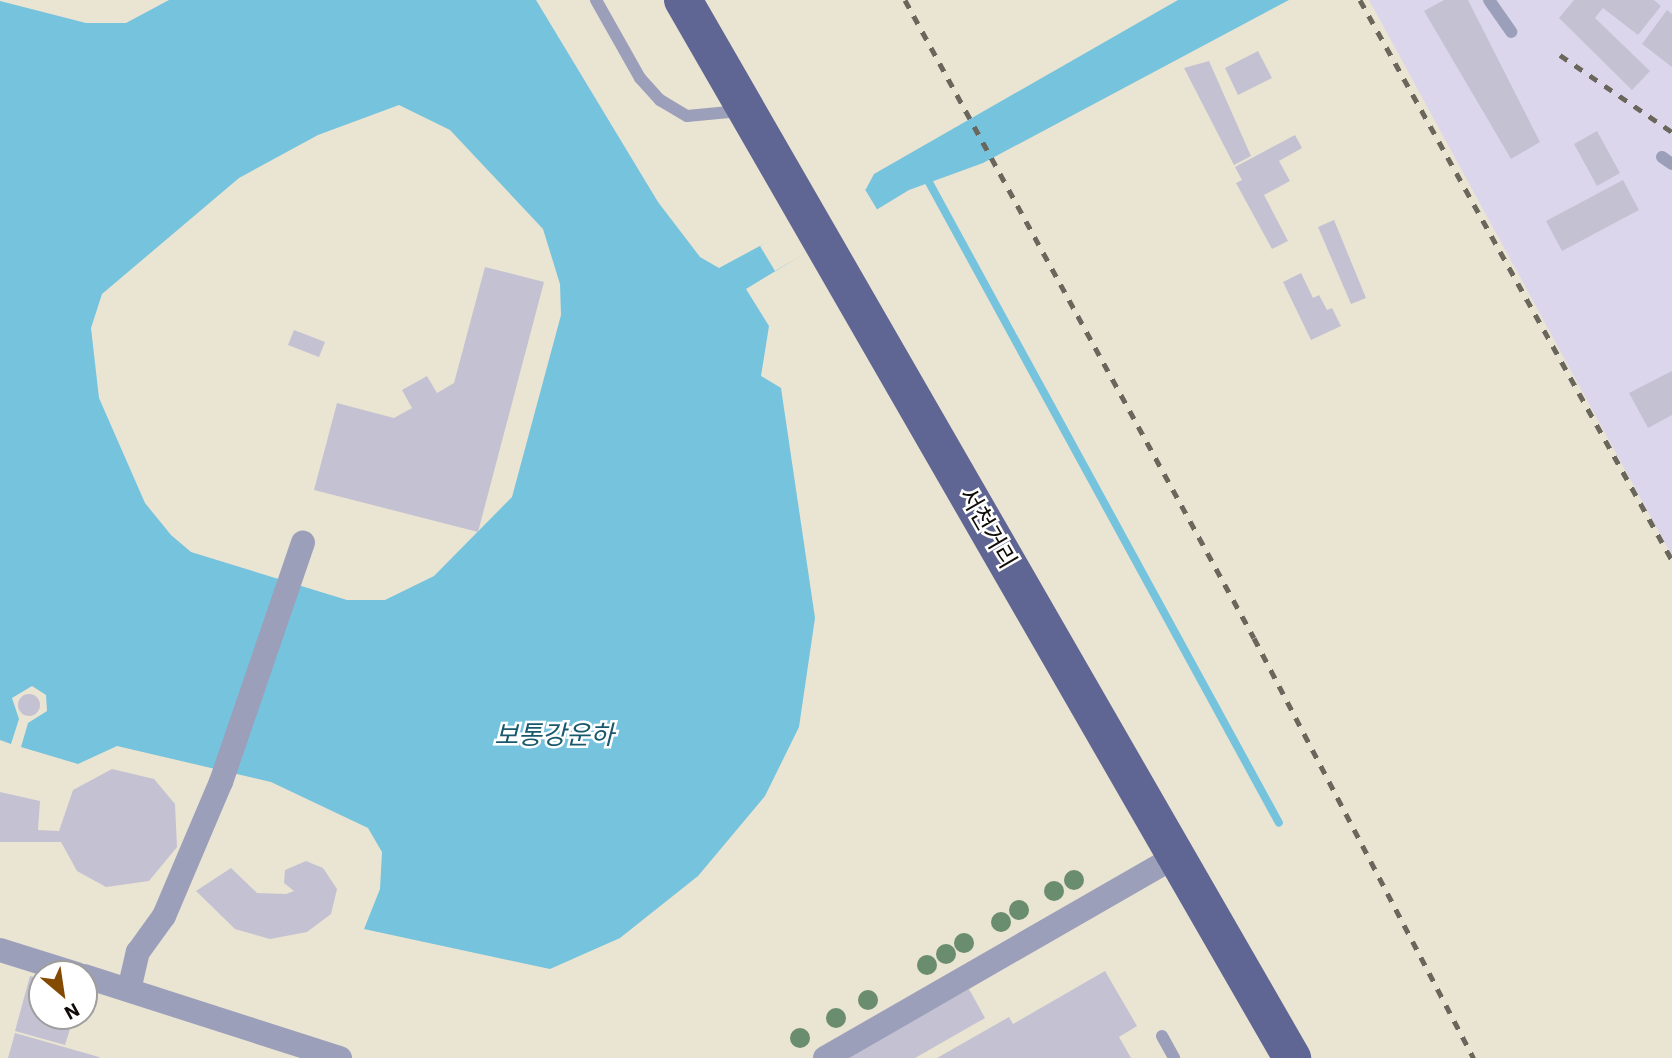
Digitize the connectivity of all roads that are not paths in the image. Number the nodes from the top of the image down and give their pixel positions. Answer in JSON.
{"nodes":[{"id":1,"x":596,"y":0,"type":"edge"},
{"id":2,"x":683,"y":0,"type":"edge"},
{"id":3,"x":1489,"y":0,"type":"edge"},
{"id":4,"x":1511,"y":32,"type":"dead end"},
{"id":5,"x":748,"y":111,"type":"junction"},
{"id":6,"x":303,"y":543,"type":"dead end"},
{"id":7,"x":1175,"y":857,"type":"junction"},
{"id":8,"x":0,"y":950,"type":"edge"},
{"id":9,"x":32,"y":960,"type":"edge"},
{"id":10,"x":98,"y":980,"type":"edge"},
{"id":11,"x":129,"y":990,"type":"junction"},
{"id":12,"x":1161,"y":1036,"type":"dead end"},
{"id":13,"x":340,"y":1058,"type":"edge"},
{"id":14,"x":825,"y":1058,"type":"edge"},
{"id":15,"x":1174,"y":1058,"type":"edge"},
{"id":16,"x":1292,"y":1058,"type":"edge"}],
"edges":[{"from":1,"to":5,"type":"lane"},
{"from":2,"to":5,"type":"main road","name":"서천거리"},
{"from":3,"to":4,"type":"lane"},
{"from":5,"to":7,"type":"main road","name":"서천거리"},
{"from":6,"to":11,"type":"street"},
{"from":7,"to":14,"type":"street"},
{"from":7,"to":16,"type":"main road","name":"서천거리"},
{"from":8,"to":9,"type":"street"},
{"from":10,"to":11,"type":"street"},
{"from":11,"to":13,"type":"street"},
{"from":12,"to":15,"type":"lane"}]}
